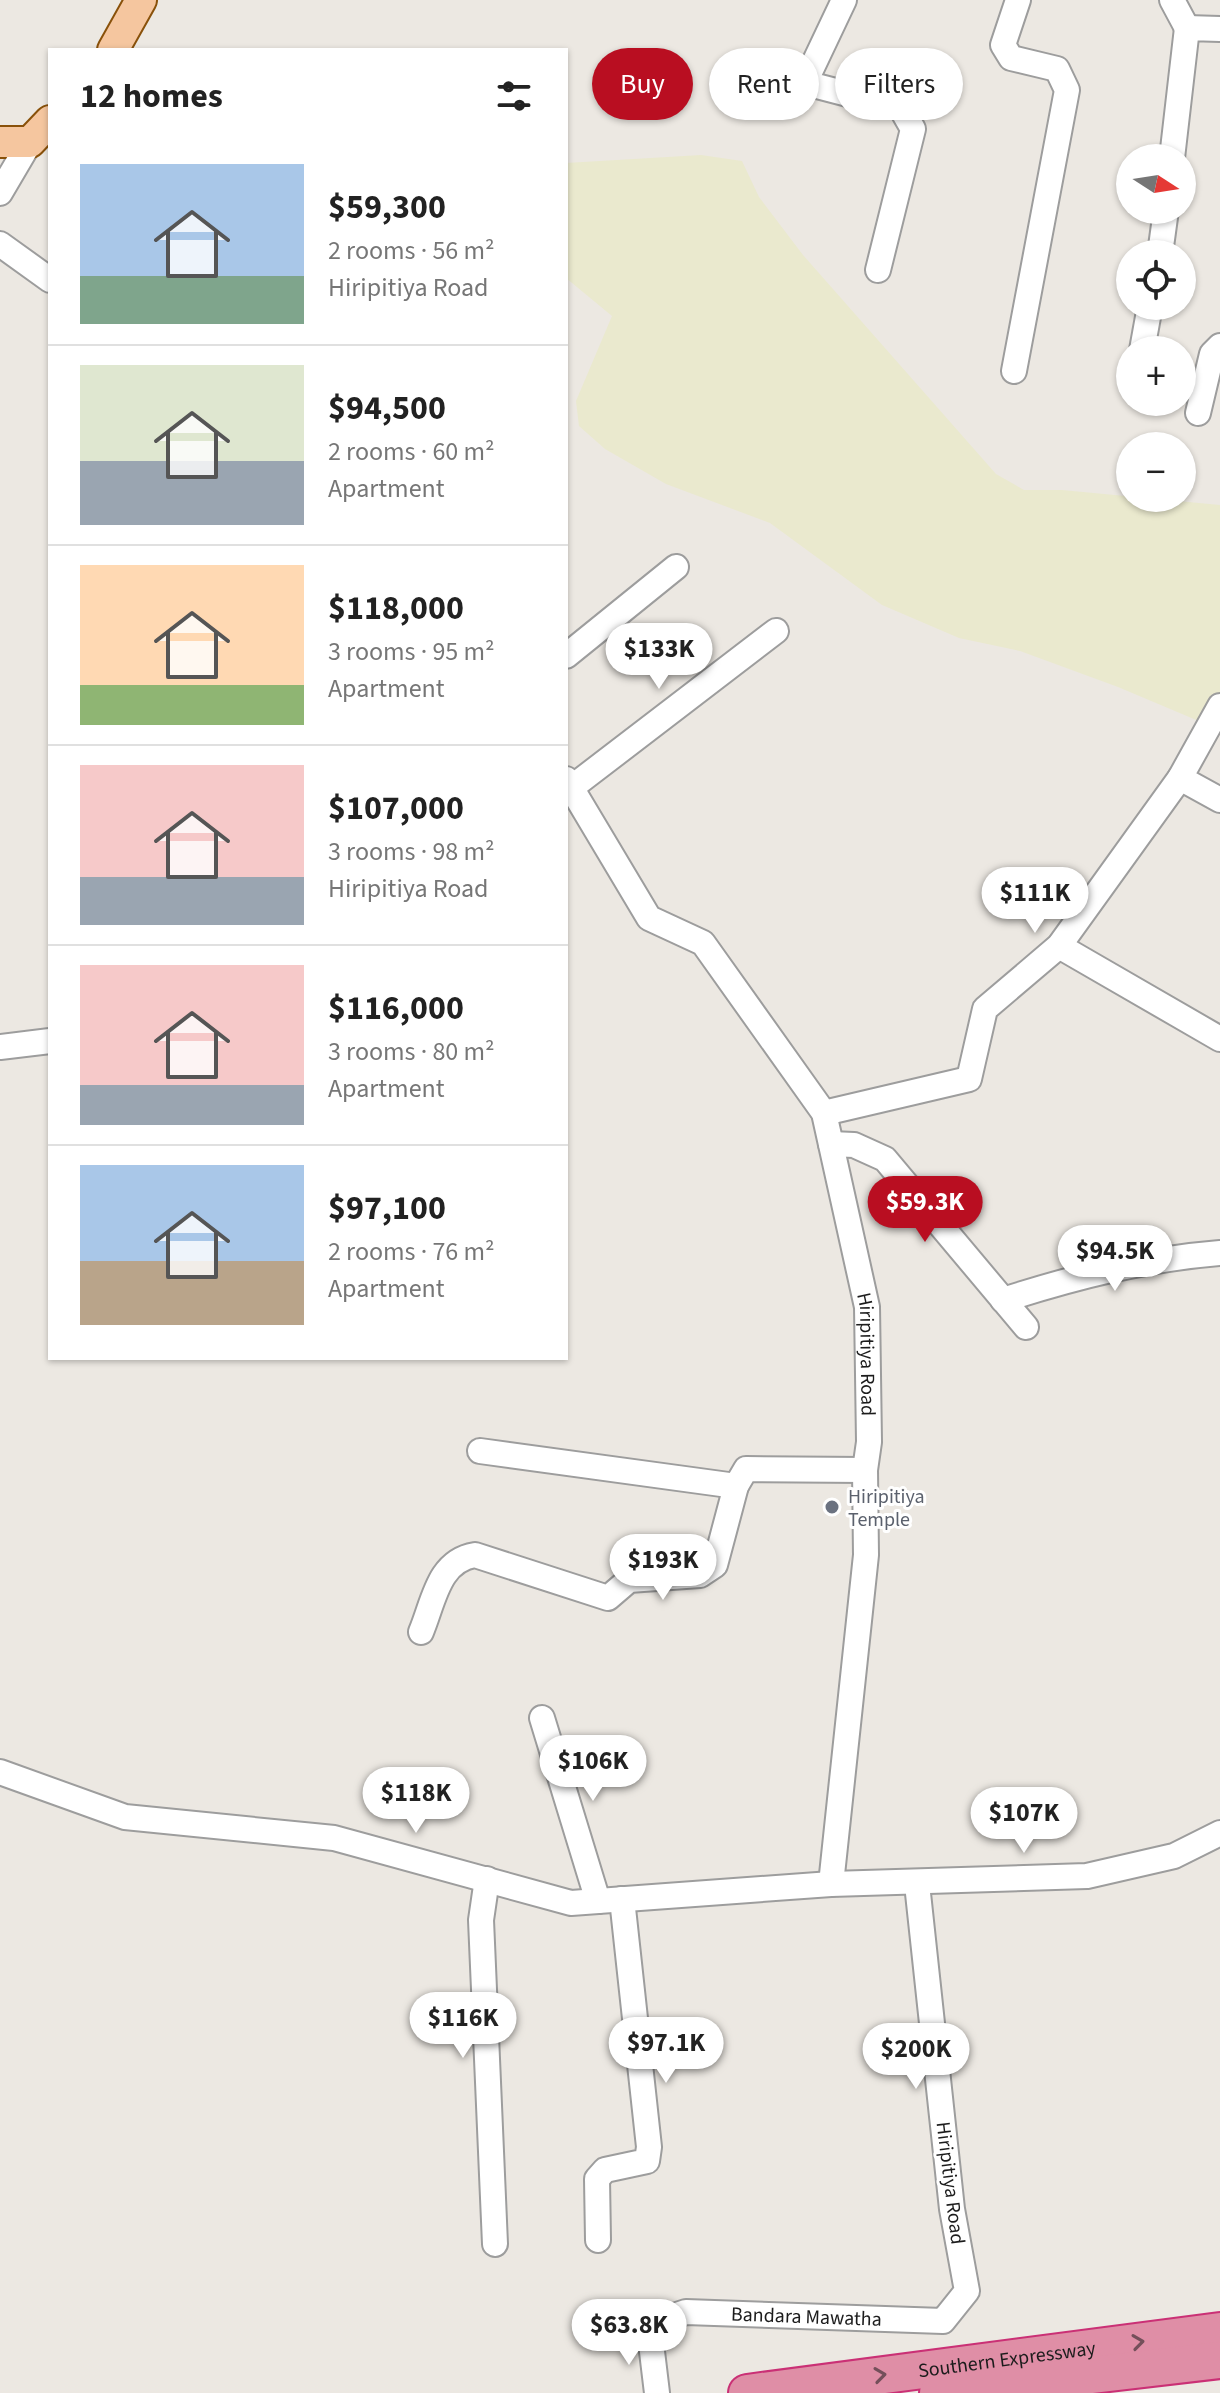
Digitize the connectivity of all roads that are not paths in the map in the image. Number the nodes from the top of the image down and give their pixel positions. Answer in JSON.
{"nodes":[{"id":1,"x":141,"y":0,"type":"edge"},
{"id":2,"x":844,"y":0,"type":"edge"},
{"id":3,"x":1018,"y":0,"type":"edge"},
{"id":4,"x":1172,"y":0,"type":"edge"},
{"id":5,"x":1187,"y":28,"type":"junction"},
{"id":6,"x":1220,"y":29,"type":"edge"},
{"id":7,"x":114,"y":48,"type":"edge"},
{"id":8,"x":40,"y":132,"type":"edge"},
{"id":9,"x":0,"y":142,"type":"edge"},
{"id":10,"x":1174,"y":144,"type":"edge"},
{"id":11,"x":0,"y":193,"type":"edge"},
{"id":12,"x":0,"y":244,"type":"edge"},
{"id":13,"x":878,"y":270,"type":"dead end"},
{"id":14,"x":48,"y":279,"type":"edge"},
{"id":15,"x":1220,"y":346,"type":"edge"},
{"id":16,"x":1014,"y":371,"type":"dead end"},
{"id":17,"x":1198,"y":413,"type":"dead end"},
{"id":18,"x":676,"y":567,"type":"dead end"},
{"id":19,"x":776,"y":631,"type":"dead end"},
{"id":20,"x":568,"y":654,"type":"edge"},
{"id":21,"x":1220,"y":706,"type":"edge"},
{"id":22,"x":1180,"y":778,"type":"junction"},
{"id":23,"x":568,"y":784,"type":"edge"},
{"id":24,"x":1220,"y":800,"type":"edge"},
{"id":25,"x":1059,"y":946,"type":"junction"},
{"id":26,"x":1220,"y":1039,"type":"edge"},
{"id":27,"x":48,"y":1041,"type":"edge"},
{"id":28,"x":0,"y":1047,"type":"edge"},
{"id":29,"x":824,"y":1113,"type":"junction"},
{"id":30,"x":831,"y":1144,"type":"junction"},
{"id":31,"x":1220,"y":1253,"type":"edge"},
{"id":32,"x":1003,"y":1300,"type":"junction"},
{"id":33,"x":1026,"y":1327,"type":"dead end"},
{"id":34,"x":480,"y":1451,"type":"dead end"},
{"id":35,"x":865,"y":1470,"type":"junction"},
{"id":36,"x":736,"y":1486,"type":"junction"},
{"id":37,"x":421,"y":1632,"type":"dead end"},
{"id":38,"x":542,"y":1718,"type":"dead end"},
{"id":39,"x":0,"y":1772,"type":"edge"},
{"id":40,"x":1220,"y":1833,"type":"edge"},
{"id":41,"x":487,"y":1879,"type":"junction"},
{"id":42,"x":831,"y":1884,"type":"junction"},
{"id":43,"x":917,"y":1884,"type":"junction"},
{"id":44,"x":610,"y":1900,"type":"junction"},
{"id":45,"x":598,"y":2240,"type":"dead end"},
{"id":46,"x":495,"y":2244,"type":"dead end"},
{"id":47,"x":967,"y":2291,"type":"joint"},
{"id":48,"x":1220,"y":2331,"type":"edge"},
{"id":49,"x":1220,"y":2360,"type":"edge"},
{"id":50,"x":657,"y":2393,"type":"edge"},
{"id":51,"x":747,"y":2393,"type":"edge"},
{"id":52,"x":938,"y":2393,"type":"edge"}],
"edges":[{"from":1,"to":7,"type":"main road"},
{"from":2,"to":13,"type":"street"},
{"from":3,"to":16,"type":"street"},
{"from":4,"to":5,"type":"street"},
{"from":5,"to":6,"type":"street"},
{"from":5,"to":10,"type":"street"},
{"from":8,"to":9,"type":"main road"},
{"from":8,"to":11,"type":"street"},
{"from":12,"to":14,"type":"street"},
{"from":15,"to":17,"type":"street"},
{"from":18,"to":20,"type":"street"},
{"from":19,"to":23,"type":"street"},
{"from":21,"to":22,"type":"street"},
{"from":22,"to":24,"type":"street"},
{"from":22,"to":25,"type":"street"},
{"from":23,"to":29,"type":"street","name":"Hiripitiya Road"},
{"from":25,"to":26,"type":"street"},
{"from":25,"to":29,"type":"street"},
{"from":27,"to":28,"type":"street"},
{"from":29,"to":30,"type":"street","name":"Hiripitiya Road"},
{"from":30,"to":32,"type":"street"},
{"from":30,"to":35,"type":"street","name":"Hiripitiya Road"},
{"from":31,"to":32,"type":"street"},
{"from":32,"to":33,"type":"street"},
{"from":34,"to":36,"type":"street"},
{"from":35,"to":36,"type":"street"},
{"from":35,"to":42,"type":"street","name":"Hiripitiya Road"},
{"from":36,"to":37,"type":"street"},
{"from":38,"to":44,"type":"street"},
{"from":39,"to":41,"type":"street"},
{"from":40,"to":43,"type":"street"},
{"from":41,"to":44,"type":"street"},
{"from":41,"to":46,"type":"street"},
{"from":42,"to":43,"type":"street"},
{"from":42,"to":44,"type":"street"},
{"from":43,"to":47,"type":"street","name":"Hiripitiya Road"},
{"from":44,"to":45,"type":"street"},
{"from":47,"to":50,"type":"street","name":"Bandara Mawatha"},
{"from":51,"to":48,"type":"highway","name":"Southern Expressway","one_way":true},
{"from":49,"to":52,"type":"highway","name":"Southern Expressway"}]}
